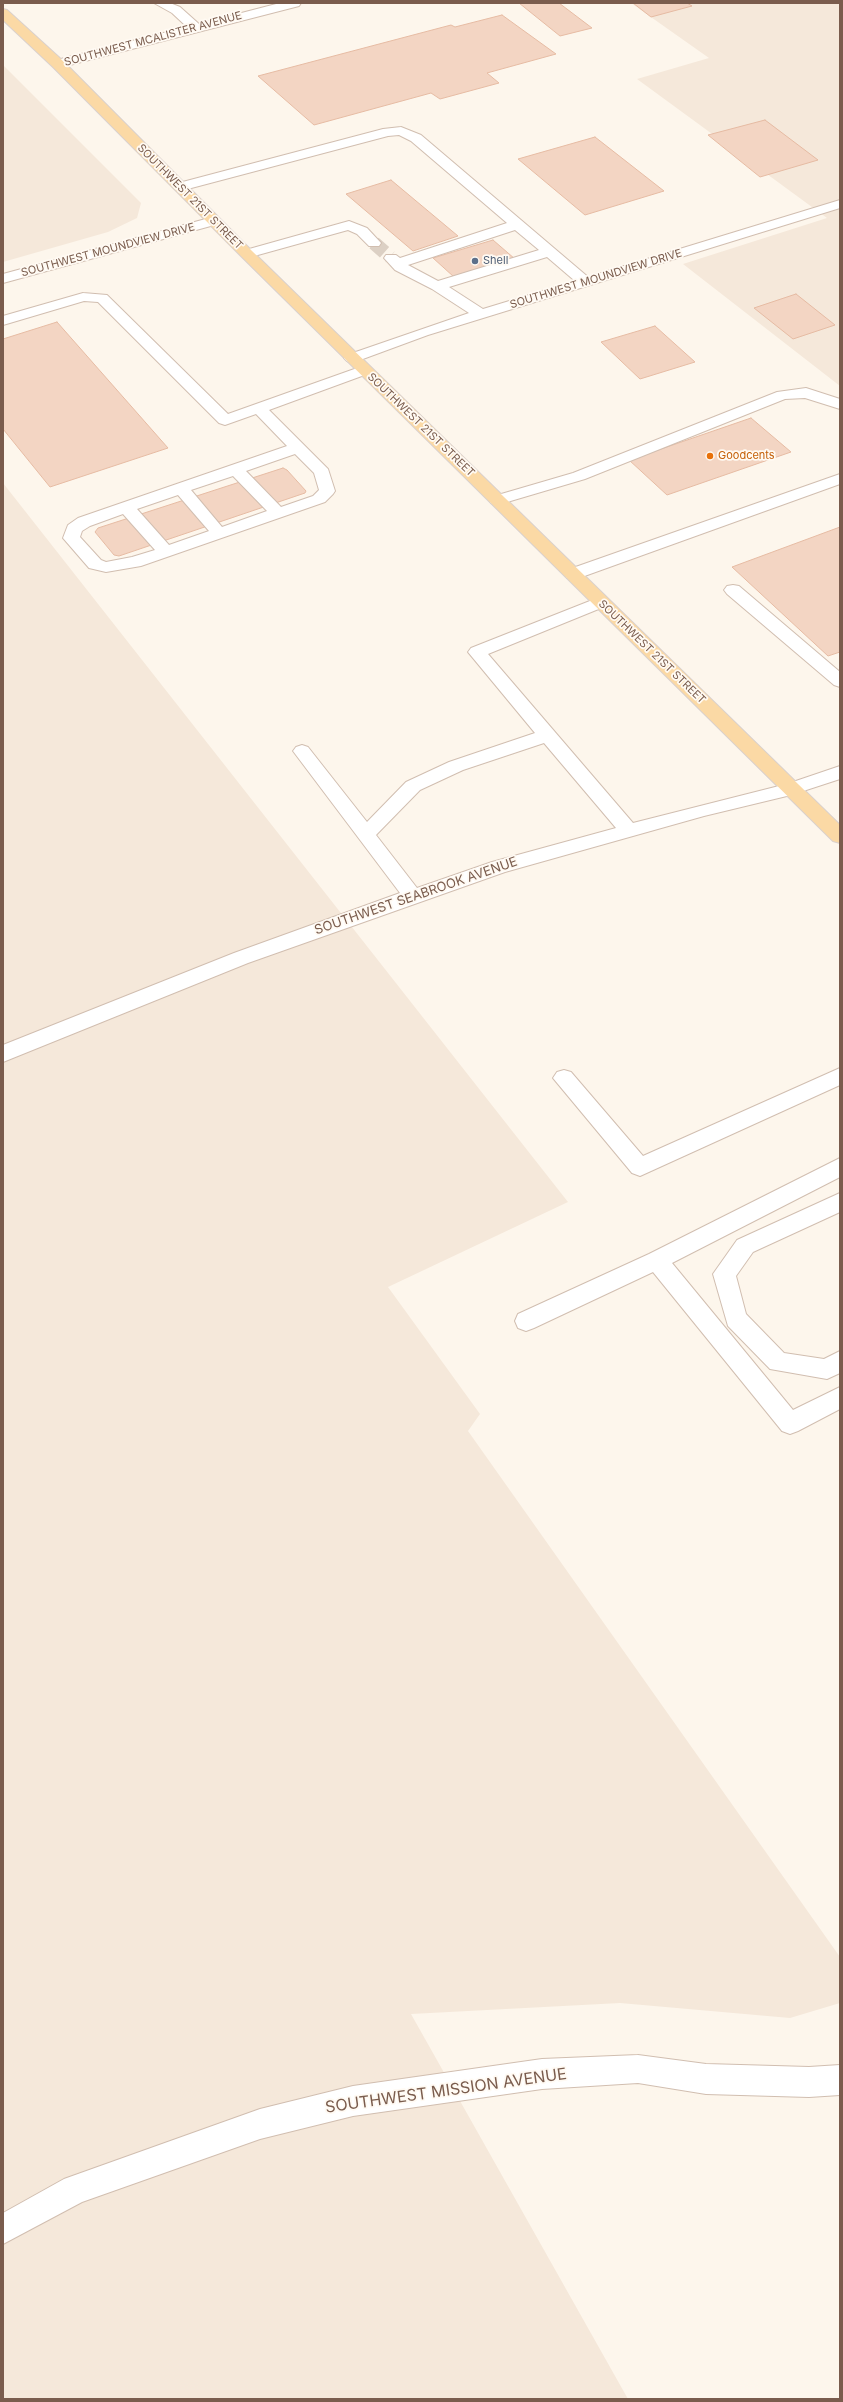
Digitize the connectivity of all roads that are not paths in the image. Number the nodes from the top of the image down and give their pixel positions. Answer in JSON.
{"nodes":[{"id":1,"x":160,"y":3,"type":"edge"},
{"id":2,"x":295,"y":3,"type":"edge"},
{"id":3,"x":3,"y":13,"type":"edge"},
{"id":4,"x":196,"y":28,"type":"junction"},
{"id":5,"x":58,"y":64,"type":"junction"},
{"id":6,"x":180,"y":187,"type":"junction"},
{"id":7,"x":840,"y":204,"type":"edge"},
{"id":8,"x":213,"y":221,"type":"junction"},
{"id":9,"x":518,"y":224,"type":"junction"},
{"id":10,"x":374,"y":243,"type":"tunnel mouth"},
{"id":11,"x":550,"y":251,"type":"junction"},
{"id":12,"x":247,"y":254,"type":"junction"},
{"id":13,"x":3,"y":278,"type":"edge"},
{"id":14,"x":585,"y":282,"type":"junction"},
{"id":15,"x":436,"y":286,"type":"junction"},
{"id":16,"x":481,"y":314,"type":"junction"},
{"id":17,"x":3,"y":321,"type":"edge"},
{"id":18,"x":352,"y":358,"type":"junction"},
{"id":19,"x":365,"y":370,"type":"junction"},
{"id":20,"x":840,"y":404,"type":"edge"},
{"id":21,"x":258,"y":408,"type":"junction"},
{"id":22,"x":298,"y":448,"type":"junction"},
{"id":23,"x":236,"y":470,"type":"junction"},
{"id":24,"x":840,"y":478,"type":"edge"},
{"id":25,"x":181,"y":489,"type":"junction"},
{"id":26,"x":497,"y":500,"type":"junction"},
{"id":27,"x":126,"y":508,"type":"junction"},
{"id":28,"x":278,"y":513,"type":"junction"},
{"id":29,"x":219,"y":533,"type":"junction"},
{"id":30,"x":165,"y":552,"type":"junction"},
{"id":31,"x":573,"y":574,"type":"junction"},
{"id":32,"x":733,"y":590,"type":"dead end"},
{"id":33,"x":600,"y":602,"type":"junction"},
{"id":34,"x":840,"y":681,"type":"edge"},
{"id":35,"x":547,"y":735,"type":"junction"},
{"id":36,"x":302,"y":751,"type":"dead end"},
{"id":37,"x":840,"y":772,"type":"edge"},
{"id":38,"x":791,"y":789,"type":"junction"},
{"id":39,"x":629,"y":831,"type":"junction"},
{"id":40,"x":366,"y":834,"type":"junction"},
{"id":41,"x":840,"y":836,"type":"edge"},
{"id":42,"x":413,"y":896,"type":"junction"},
{"id":43,"x":3,"y":1054,"type":"edge"},
{"id":44,"x":840,"y":1076,"type":"edge"},
{"id":45,"x":564,"y":1078,"type":"dead end"},
{"id":46,"x":840,"y":1168,"type":"edge"},
{"id":47,"x":840,"y":1202,"type":"edge"},
{"id":48,"x":657,"y":1260,"type":"junction"},
{"id":49,"x":526,"y":1322,"type":"dead end"},
{"id":50,"x":840,"y":1362,"type":"edge"},
{"id":51,"x":840,"y":1397,"type":"edge"},
{"id":52,"x":840,"y":2080,"type":"edge"},
{"id":53,"x":3,"y":2229,"type":"edge"}],
"edges":[{"from":1,"to":4,"type":"street"},
{"from":2,"to":4,"type":"street","name":"SOUTHWEST MCALISTER AVENUE"},
{"from":3,"to":5,"type":"main road","name":"SOUTHWEST 21ST STREET"},
{"from":4,"to":5,"type":"street","name":"SOUTHWEST MCALISTER AVENUE"},
{"from":5,"to":6,"type":"main road","name":"SOUTHWEST 21ST STREET"},
{"from":6,"to":8,"type":"main road","name":"SOUTHWEST 21ST STREET"},
{"from":6,"to":9,"type":"street"},
{"from":7,"to":14,"type":"street","name":"SOUTHWEST MOUNDVIEW DRIVE"},
{"from":8,"to":12,"type":"main road","name":"SOUTHWEST 21ST STREET"},
{"from":8,"to":13,"type":"street","name":"SOUTHWEST MOUNDVIEW DRIVE"},
{"from":9,"to":11,"type":"street"},
{"from":9,"to":15,"type":"street"},
{"from":10,"to":12,"type":"street"},
{"from":11,"to":14,"type":"street"},
{"from":11,"to":15,"type":"street"},
{"from":12,"to":18,"type":"main road","name":"SOUTHWEST 21ST STREET"},
{"from":14,"to":16,"type":"street","name":"SOUTHWEST MOUNDVIEW DRIVE"},
{"from":15,"to":16,"type":"street"},
{"from":16,"to":18,"type":"street","name":"SOUTHWEST MOUNDVIEW DRIVE"},
{"from":17,"to":21,"type":"street"},
{"from":18,"to":19,"type":"main road","name":"SOUTHWEST 21ST STREET"},
{"from":19,"to":21,"type":"street"},
{"from":19,"to":26,"type":"main road","name":"SOUTHWEST 21ST STREET"},
{"from":20,"to":26,"type":"street"},
{"from":21,"to":22,"type":"street"},
{"from":22,"to":23,"type":"street"},
{"from":22,"to":28,"type":"street"},
{"from":23,"to":25,"type":"street"},
{"from":23,"to":28,"type":"street"},
{"from":24,"to":31,"type":"street"},
{"from":25,"to":27,"type":"street"},
{"from":25,"to":29,"type":"street"},
{"from":26,"to":31,"type":"main road","name":"SOUTHWEST 21ST STREET"},
{"from":27,"to":30,"type":"street"},
{"from":27,"to":30,"type":"street"},
{"from":28,"to":29,"type":"street"},
{"from":29,"to":30,"type":"street"},
{"from":31,"to":33,"type":"main road","name":"SOUTHWEST 21ST STREET"},
{"from":32,"to":34,"type":"street"},
{"from":33,"to":35,"type":"street"},
{"from":33,"to":38,"type":"main road","name":"SOUTHWEST 21ST STREET"},
{"from":35,"to":39,"type":"street"},
{"from":35,"to":40,"type":"street"},
{"from":36,"to":40,"type":"street"},
{"from":37,"to":38,"type":"street","name":"SOUTHWEST SEABROOK AVENUE"},
{"from":38,"to":39,"type":"street","name":"SOUTHWEST SEABROOK AVENUE"},
{"from":38,"to":41,"type":"main road","name":"SOUTHWEST 21ST STREET"},
{"from":39,"to":42,"type":"street","name":"SOUTHWEST SEABROOK AVENUE"},
{"from":40,"to":42,"type":"street"},
{"from":42,"to":43,"type":"street","name":"SOUTHWEST SEABROOK AVENUE"},
{"from":44,"to":45,"type":"street"},
{"from":46,"to":48,"type":"street"},
{"from":47,"to":50,"type":"street"},
{"from":48,"to":49,"type":"street"},
{"from":48,"to":51,"type":"street"},
{"from":52,"to":53,"type":"street","name":"SOUTHWEST MISSION AVENUE"}]}
